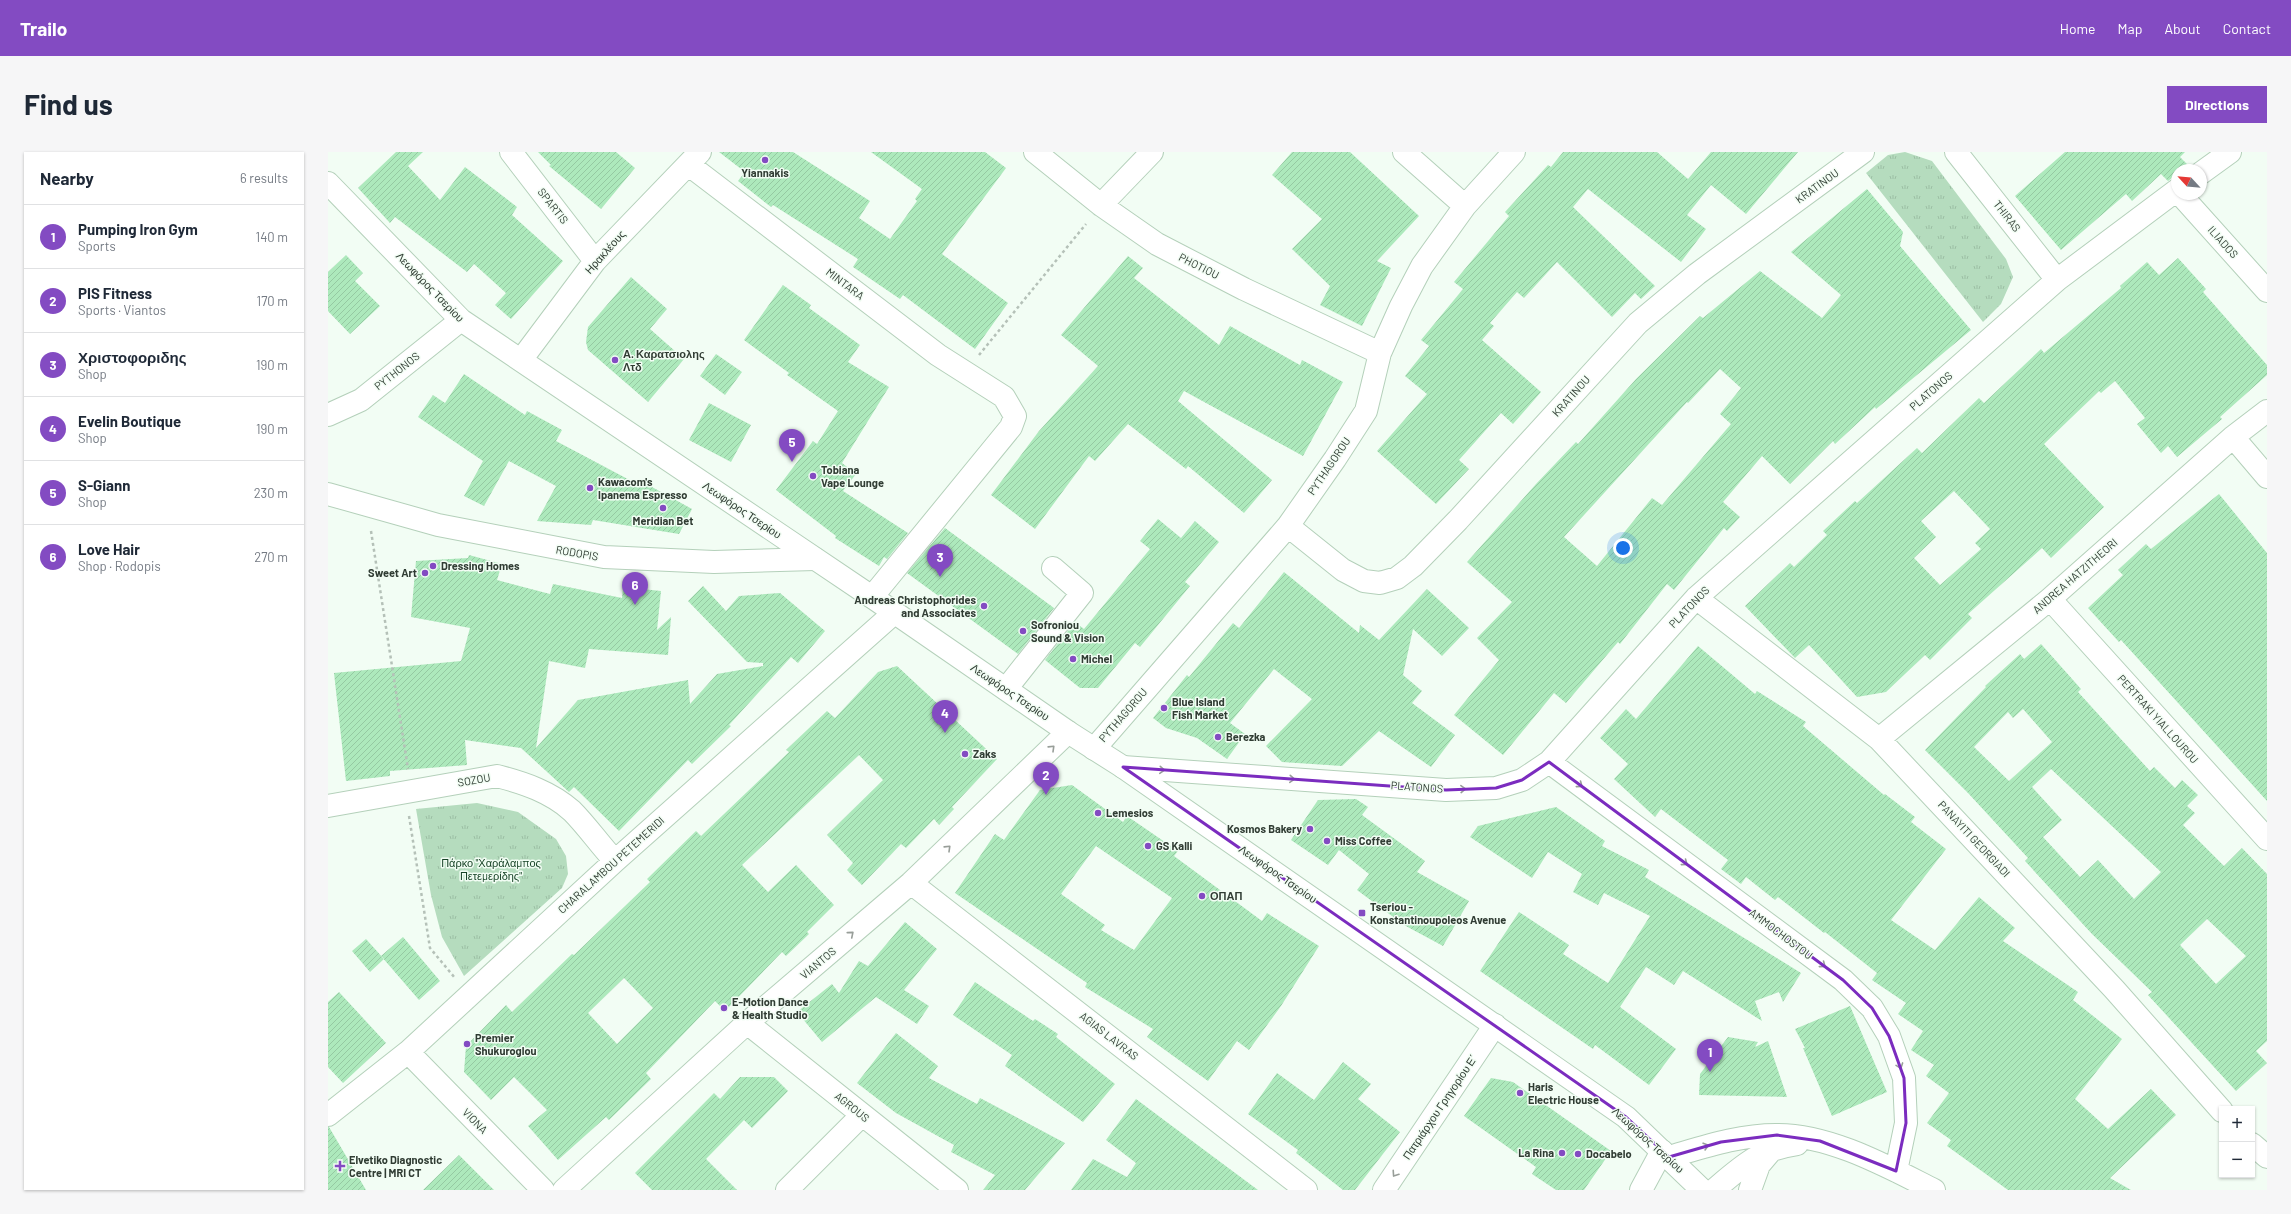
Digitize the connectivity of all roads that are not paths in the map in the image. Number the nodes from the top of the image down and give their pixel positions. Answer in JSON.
{"nodes":[{"id":1,"x":511,"y":152,"type":"edge"},
{"id":2,"x":1035,"y":152,"type":"edge"},
{"id":3,"x":1152,"y":152,"type":"edge"},
{"id":4,"x":1404,"y":152,"type":"edge"},
{"id":5,"x":1514,"y":152,"type":"edge"},
{"id":6,"x":1863,"y":152,"type":"edge"},
{"id":7,"x":1956,"y":152,"type":"edge"},
{"id":8,"x":2230,"y":152,"type":"edge"},
{"id":9,"x":694,"y":158,"type":"edge"},
{"id":10,"x":2207,"y":169,"type":"edge"},
{"id":11,"x":328,"y":183,"type":"edge"},
{"id":12,"x":2171,"y":195,"type":"edge"},
{"id":13,"x":2185,"y":200,"type":"edge"},
{"id":14,"x":1101,"y":205,"type":"junction"},
{"id":15,"x":1465,"y":206,"type":"junction"},
{"id":16,"x":595,"y":261,"type":"junction"},
{"id":17,"x":2057,"y":280,"type":"junction"},
{"id":18,"x":2267,"y":291,"type":"edge"},
{"id":19,"x":461,"y":320,"type":"junction"},
{"id":20,"x":1380,"y":353,"type":"junction"},
{"id":21,"x":521,"y":360,"type":"junction"},
{"id":22,"x":361,"y":400,"type":"junction"},
{"id":23,"x":2267,"y":411,"type":"edge"},
{"id":24,"x":328,"y":415,"type":"edge"},
{"id":25,"x":328,"y":422,"type":"edge"},
{"id":26,"x":2233,"y":438,"type":"junction"},
{"id":27,"x":2267,"y":478,"type":"edge"},
{"id":28,"x":328,"y":484,"type":"edge"},
{"id":29,"x":337,"y":496,"type":"edge"},
{"id":30,"x":1288,"y":526,"type":"junction"},
{"id":31,"x":815,"y":559,"type":"junction"},
{"id":32,"x":1053,"y":568,"type":"dead end"},
{"id":33,"x":872,"y":597,"type":"junction"},
{"id":34,"x":1696,"y":598,"type":"junction"},
{"id":35,"x":2050,"y":599,"type":"junction"},
{"id":36,"x":894,"y":613,"type":"junction"},
{"id":37,"x":1006,"y":689,"type":"junction"},
{"id":38,"x":1068,"y":732,"type":"junction"},
{"id":39,"x":1879,"y":739,"type":"junction"},
{"id":40,"x":1094,"y":749,"type":"junction"},
{"id":41,"x":1549,"y":762,"type":"junction"},
{"id":42,"x":1123,"y":767,"type":"junction"},
{"id":43,"x":328,"y":806,"type":"edge"},
{"id":44,"x":2267,"y":839,"type":"edge"},
{"id":45,"x":615,"y":861,"type":"junction"},
{"id":46,"x":911,"y":883,"type":"junction"},
{"id":47,"x":747,"y":1023,"type":"junction"},
{"id":48,"x":1495,"y":1025,"type":"junction"},
{"id":49,"x":408,"y":1052,"type":"junction"},
{"id":50,"x":2219,"y":1109,"type":"edge"},
{"id":51,"x":328,"y":1115,"type":"edge"},
{"id":52,"x":862,"y":1115,"type":"junction"},
{"id":53,"x":1820,"y":1141,"type":"junction"},
{"id":54,"x":2255,"y":1147,"type":"edge"},
{"id":55,"x":1772,"y":1149,"type":"junction"},
{"id":56,"x":1666,"y":1154,"type":"junction"},
{"id":57,"x":2267,"y":1157,"type":"edge"},
{"id":58,"x":1896,"y":1171,"type":"junction"},
{"id":59,"x":543,"y":1190,"type":"edge"},
{"id":60,"x":564,"y":1190,"type":"edge"},
{"id":61,"x":787,"y":1190,"type":"edge"},
{"id":62,"x":957,"y":1190,"type":"edge"},
{"id":63,"x":1306,"y":1190,"type":"edge"},
{"id":64,"x":1384,"y":1190,"type":"edge"},
{"id":65,"x":1641,"y":1190,"type":"edge"},
{"id":66,"x":1702,"y":1190,"type":"edge"},
{"id":67,"x":1714,"y":1190,"type":"edge"},
{"id":68,"x":1750,"y":1190,"type":"edge"},
{"id":69,"x":1934,"y":1190,"type":"edge"}],
"edges":[{"from":1,"to":16,"type":"street","name":"SPARTIS"},
{"from":2,"to":14,"type":"street","name":"PHOTIOU"},
{"from":3,"to":14,"type":"street"},
{"from":4,"to":15,"type":"street"},
{"from":5,"to":15,"type":"street","name":"PYTHAGOROU"},
{"from":6,"to":30,"type":"street","name":"KRATINOU"},
{"from":7,"to":17,"type":"street","name":"THIRAS"},
{"from":8,"to":10,"type":"street"},
{"from":9,"to":16,"type":"street","name":"Ηρακλέους"},
{"from":9,"to":33,"type":"street","name":"MINTARA"},
{"from":11,"to":19,"type":"street","name":"Λεωφόρος Τσερίου"},
{"from":12,"to":17,"type":"street","name":"PLATONOS"},
{"from":13,"to":18,"type":"street","name":"ILIADOS"},
{"from":14,"to":20,"type":"street","name":"PHOTIOU"},
{"from":15,"to":20,"type":"street","name":"PYTHAGOROU"},
{"from":16,"to":21,"type":"street","name":"Ηρακλέους"},
{"from":17,"to":34,"type":"street","name":"PLATONOS"},
{"from":19,"to":21,"type":"street","name":"Λεωφόρος Τσερίου"},
{"from":19,"to":22,"type":"street","name":"PYTHONOS"},
{"from":20,"to":30,"type":"street","name":"PYTHAGOROU"},
{"from":21,"to":31,"type":"street","name":"Λεωφόρος Τσερίου"},
{"from":22,"to":24,"type":"street","name":"PYTHONOS"},
{"from":22,"to":25,"type":"street"},
{"from":23,"to":26,"type":"street","name":"ANDREA HATZITHEORI"},
{"from":26,"to":27,"type":"street"},
{"from":26,"to":35,"type":"street","name":"ANDREA HATZITHEORI"},
{"from":28,"to":29,"type":"street"},
{"from":29,"to":31,"type":"street","name":"RODOPIS"},
{"from":30,"to":40,"type":"street","name":"PYTHAGOROU"},
{"from":31,"to":33,"type":"street","name":"Λεωφόρος Τσερίου"},
{"from":32,"to":37,"type":"street"},
{"from":33,"to":36,"type":"street","name":"Λεωφόρος Τσερίου"},
{"from":34,"to":39,"type":"street","name":"PANAYITI GEORGIADI"},
{"from":34,"to":41,"type":"street","name":"PLATONOS"},
{"from":35,"to":39,"type":"street","name":"ANDREA HATZITHEORI"},
{"from":35,"to":44,"type":"street","name":"PERTRAKI YIALLOUROU"},
{"from":36,"to":37,"type":"street","name":"Λεωφόρος Τσερίου"},
{"from":36,"to":45,"type":"street","name":"CHARALAMBOU PETEMERIDI"},
{"from":37,"to":38,"type":"street","name":"Λεωφόρος Τσερίου"},
{"from":38,"to":40,"type":"street","name":"Λεωφόρος Τσερίου"},
{"from":46,"to":38,"type":"street","name":"VIANTOS","one_way":true},
{"from":39,"to":50,"type":"street","name":"PANAYITI GEORGIADI"},
{"from":40,"to":42,"type":"street","name":"Λεωφόρος Τσερίου"},
{"from":42,"to":41,"type":"street","name":"PLATONOS","one_way":true},
{"from":41,"to":58,"type":"street","name":"AMMOCHOSTOU","one_way":true},
{"from":42,"to":48,"type":"street","name":"Λεωφόρος Τσερίου"},
{"from":43,"to":45,"type":"street","name":"SOZOU"},
{"from":45,"to":49,"type":"street","name":"CHARALAMBOU PETEMERIDI"},
{"from":47,"to":46,"type":"street","name":"VIANTOS","one_way":true},
{"from":46,"to":63,"type":"street","name":"AGIAS LAVRAS"},
{"from":47,"to":52,"type":"street","name":"AGROUS"},
{"from":47,"to":60,"type":"street","name":"VIANTOS"},
{"from":48,"to":56,"type":"street","name":"Λεωφόρος Τσερίου"},
{"from":48,"to":64,"type":"street","name":"Πατριάρχου Γρηγορίου Ε΄","one_way":true},
{"from":49,"to":51,"type":"street","name":"CHARALAMBOU PETEMERIDI"},
{"from":49,"to":59,"type":"street","name":"VIONA"},
{"from":52,"to":61,"type":"street"},
{"from":52,"to":62,"type":"street","name":"AGROUS"},
{"from":53,"to":55,"type":"street"},
{"from":56,"to":53,"type":"street","one_way":true},
{"from":53,"to":58,"type":"street"},
{"from":54,"to":57,"type":"street"},
{"from":55,"to":67,"type":"street"},
{"from":55,"to":68,"type":"street"},
{"from":56,"to":65,"type":"street"},
{"from":56,"to":66,"type":"street","name":"Λεωφόρος Τσερίου"},
{"from":58,"to":69,"type":"street"}]}
